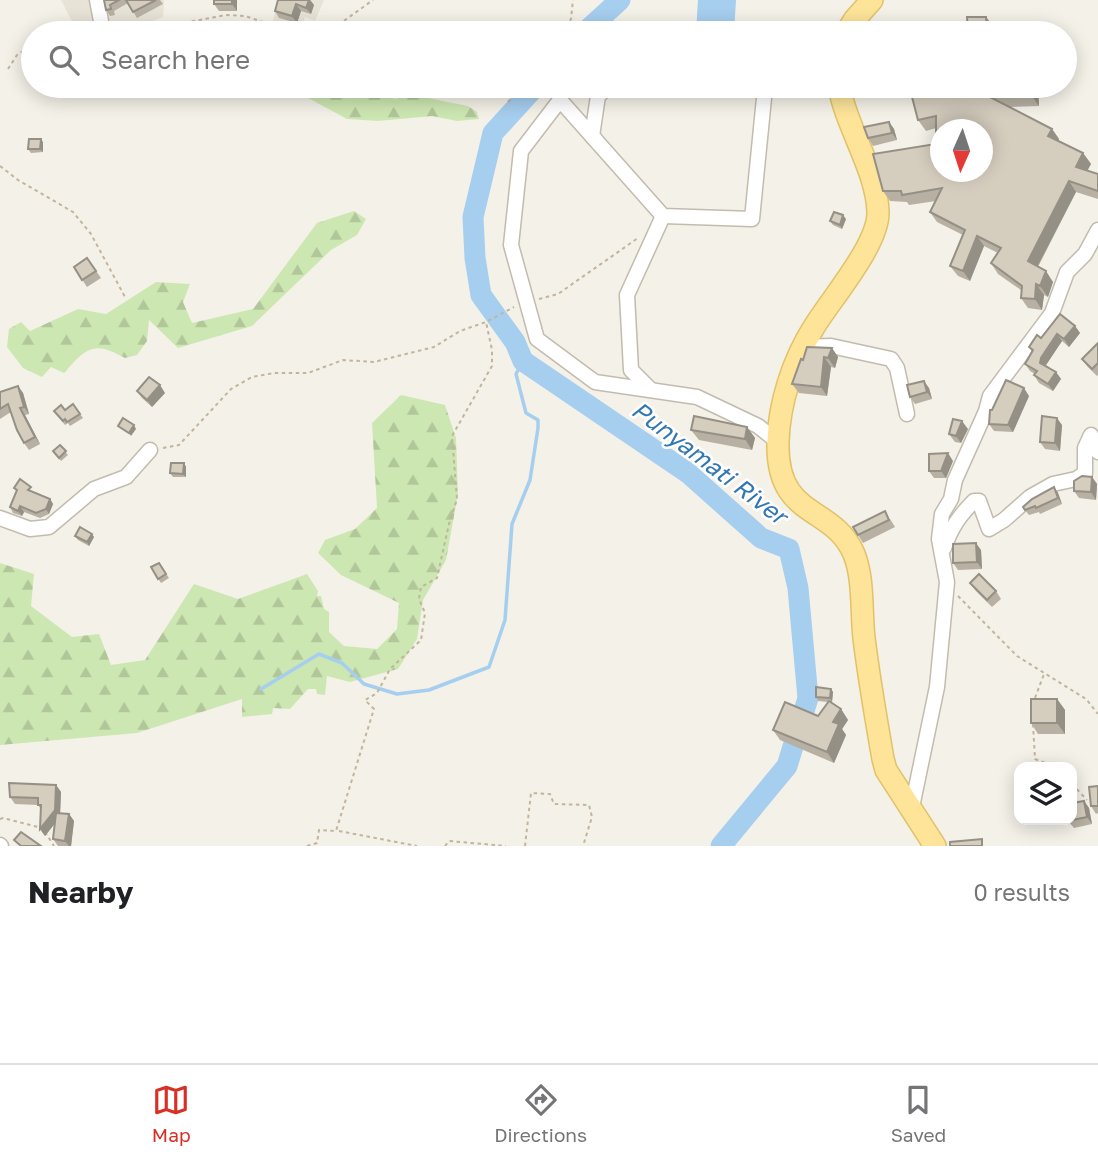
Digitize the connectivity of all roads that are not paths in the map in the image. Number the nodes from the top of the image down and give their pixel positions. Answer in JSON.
{"nodes":[{"id":1,"x":96,"y":0,"type":"edge"},
{"id":2,"x":872,"y":0,"type":"edge"},
{"id":3,"x":101,"y":21,"type":"dead end"},
{"id":4,"x":854,"y":21,"type":"edge"},
{"id":5,"x":598,"y":98,"type":"edge"},
{"id":6,"x":764,"y":98,"type":"edge"},
{"id":7,"x":843,"y":98,"type":"edge"},
{"id":8,"x":663,"y":216,"type":"junction"},
{"id":9,"x":1098,"y":230,"type":"edge"},
{"id":10,"x":802,"y":346,"type":"junction"},
{"id":11,"x":650,"y":389,"type":"junction"},
{"id":12,"x":907,"y":414,"type":"dead end"},
{"id":13,"x":778,"y":442,"type":"junction"},
{"id":14,"x":150,"y":450,"type":"road end"},
{"id":15,"x":1098,"y":452,"type":"edge"},
{"id":16,"x":0,"y":518,"type":"edge"},
{"id":17,"x":942,"y":553,"type":"junction"},
{"id":18,"x":912,"y":807,"type":"junction"},
{"id":19,"x":935,"y":846,"type":"edge"}],
"edges":[{"from":1,"to":3,"type":"street"},
{"from":2,"to":4,"type":"main road"},
{"from":5,"to":8,"type":"street"},
{"from":6,"to":8,"type":"street"},
{"from":7,"to":10,"type":"main road"},
{"from":8,"to":11,"type":"street"},
{"from":8,"to":11,"type":"street"},
{"from":9,"to":17,"type":"street"},
{"from":10,"to":12,"type":"street"},
{"from":10,"to":13,"type":"main road"},
{"from":11,"to":13,"type":"street"},
{"from":13,"to":18,"type":"main road"},
{"from":14,"to":16,"type":"street"},
{"from":15,"to":17,"type":"street"},
{"from":17,"to":18,"type":"street"},
{"from":18,"to":19,"type":"main road"}]}
